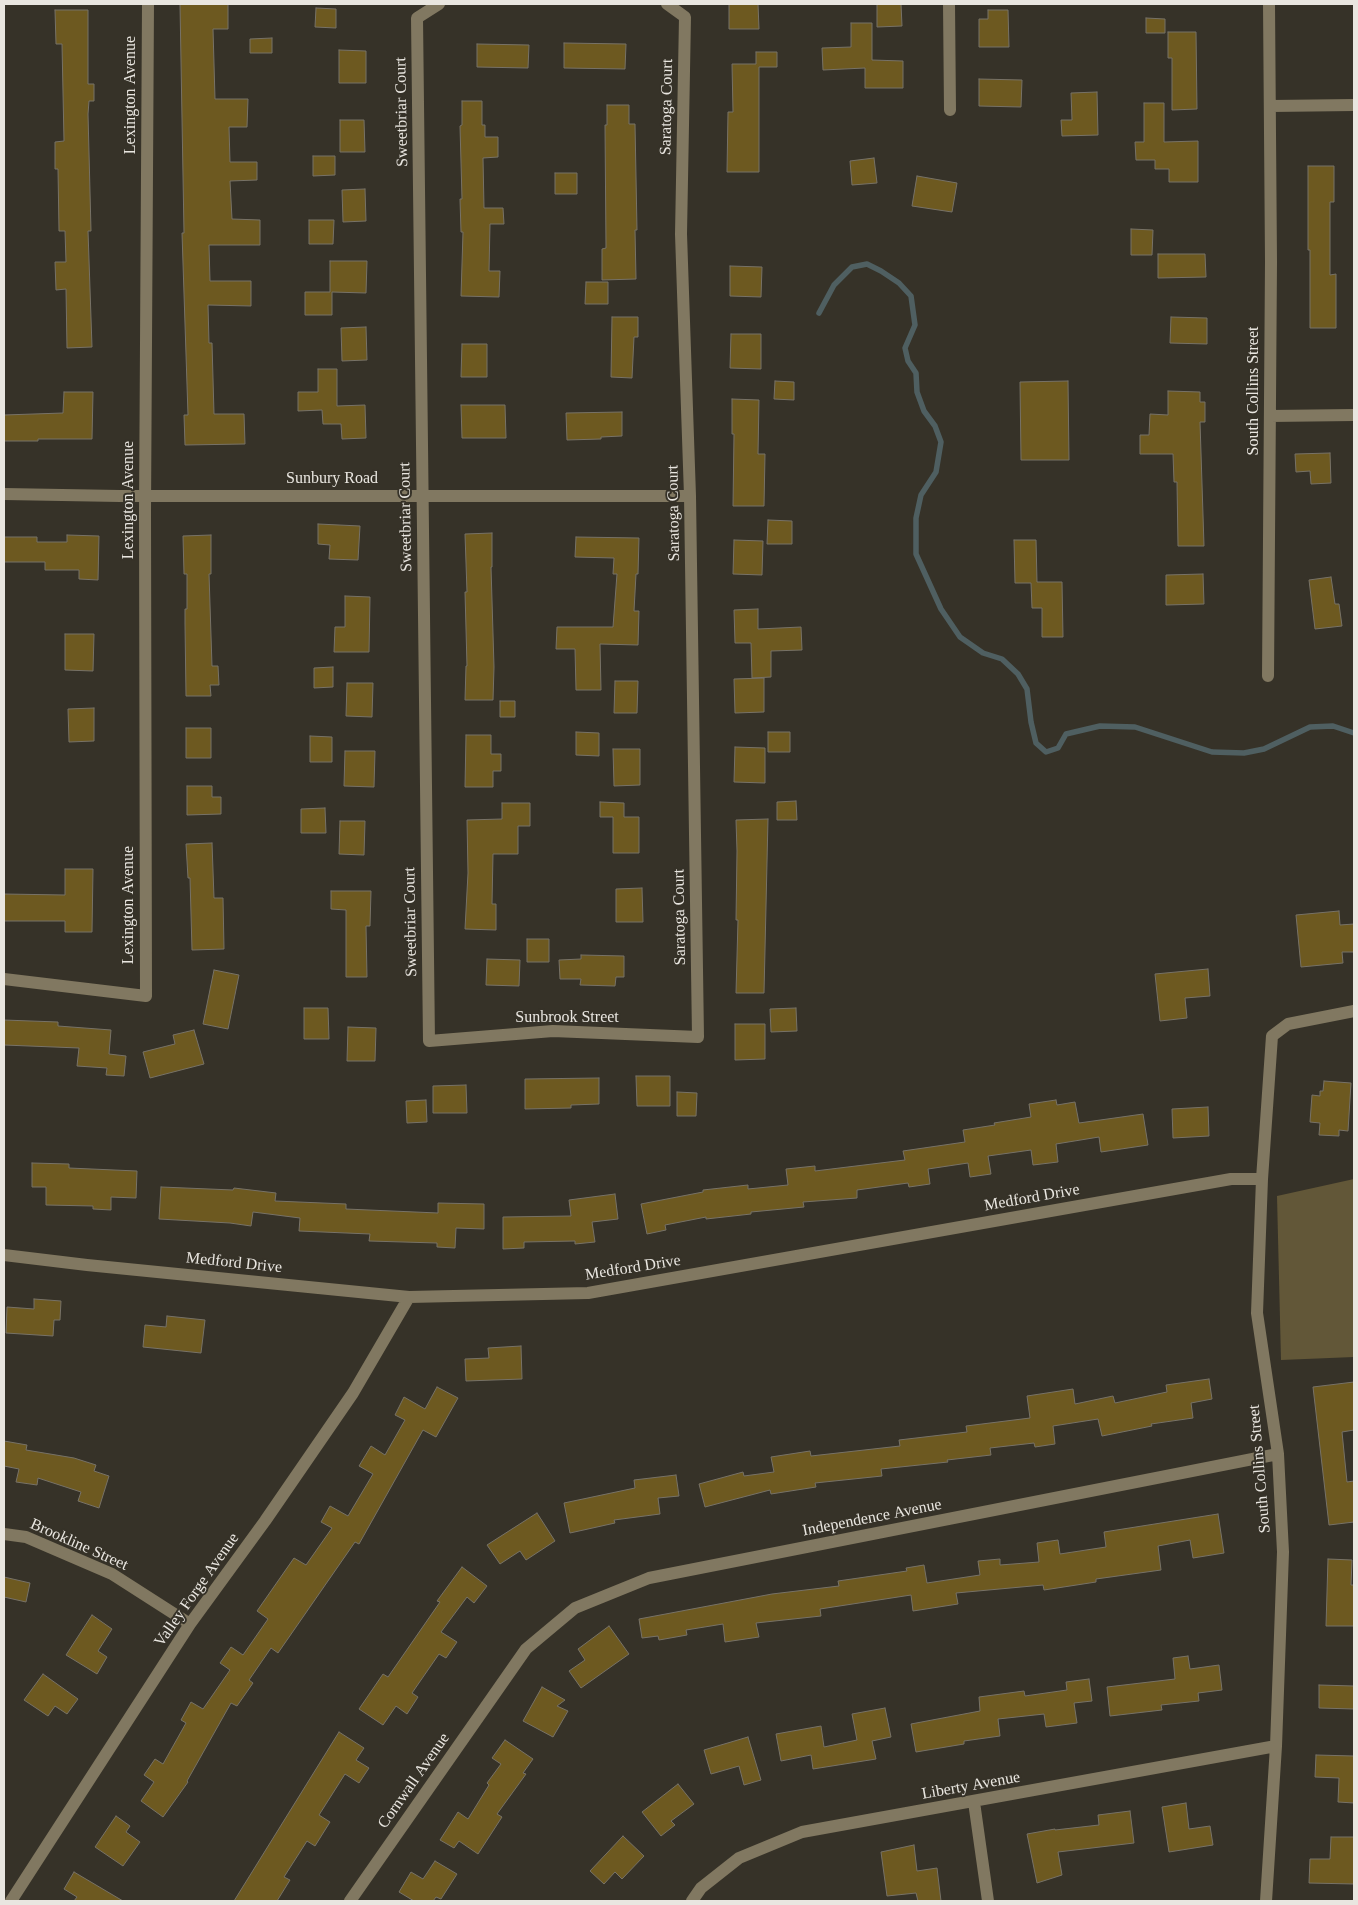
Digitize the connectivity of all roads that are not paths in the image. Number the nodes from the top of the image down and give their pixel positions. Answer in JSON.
{"nodes":[{"id":1,"x":148,"y":4,"type":"edge"},
{"id":2,"x":439,"y":4,"type":"edge"},
{"id":3,"x":667,"y":4,"type":"edge"},
{"id":4,"x":949,"y":4,"type":"edge"},
{"id":5,"x":1269,"y":4,"type":"edge"},
{"id":6,"x":1354,"y":105,"type":"edge"},
{"id":7,"x":1271,"y":106,"type":"junction"},
{"id":8,"x":950,"y":110,"type":"dead end"},
{"id":9,"x":1270,"y":416,"type":"junction"},
{"id":10,"x":1354,"y":416,"type":"edge"},
{"id":11,"x":4,"y":494,"type":"edge"},
{"id":12,"x":146,"y":496,"type":"junction"},
{"id":13,"x":422,"y":496,"type":"junction"},
{"id":14,"x":690,"y":496,"type":"junction"},
{"id":15,"x":1268,"y":676,"type":"dead end"},
{"id":16,"x":4,"y":979,"type":"edge"},
{"id":17,"x":1354,"y":1011,"type":"edge"},
{"id":18,"x":698,"y":1030,"type":"joint"},
{"id":19,"x":429,"y":1041,"type":"joint"},
{"id":20,"x":1262,"y":1179,"type":"junction"},
{"id":21,"x":4,"y":1255,"type":"edge"},
{"id":22,"x":409,"y":1297,"type":"junction"},
{"id":23,"x":1278,"y":1454,"type":"junction"},
{"id":24,"x":4,"y":1534,"type":"edge"},
{"id":25,"x":190,"y":1624,"type":"junction"},
{"id":26,"x":504,"y":1680,"type":"joint"},
{"id":27,"x":1276,"y":1746,"type":"junction"},
{"id":28,"x":974,"y":1802,"type":"junction"},
{"id":29,"x":11,"y":1901,"type":"edge"},
{"id":30,"x":350,"y":1901,"type":"edge"},
{"id":31,"x":692,"y":1901,"type":"edge"},
{"id":32,"x":988,"y":1901,"type":"edge"},
{"id":33,"x":1266,"y":1901,"type":"edge"}],
"edges":[{"from":1,"to":12,"type":"street","name":"Lexington Avenue"},
{"from":2,"to":13,"type":"street","name":"Sweetbriar Court"},
{"from":3,"to":14,"type":"street","name":"Saratoga Court"},
{"from":4,"to":8,"type":"street"},
{"from":5,"to":7,"type":"street","name":"South Collins Street"},
{"from":6,"to":7,"type":"street"},
{"from":7,"to":9,"type":"street","name":"South Collins Street"},
{"from":9,"to":10,"type":"street"},
{"from":9,"to":15,"type":"street","name":"South Collins Street"},
{"from":11,"to":12,"type":"street","name":"Sunbury Road"},
{"from":12,"to":13,"type":"street","name":"Sunbury Road"},
{"from":12,"to":16,"type":"street","name":"Lexington Avenue"},
{"from":13,"to":14,"type":"street","name":"Sunbury Road"},
{"from":13,"to":19,"type":"street","name":"Sweetbriar Court"},
{"from":14,"to":18,"type":"street","name":"Saratoga Court"},
{"from":17,"to":20,"type":"street","name":"South Collins Street"},
{"from":18,"to":19,"type":"street","name":"Sunbrook Street"},
{"from":20,"to":22,"type":"street","name":"Medford Drive"},
{"from":20,"to":23,"type":"street","name":"South Collins Street"},
{"from":21,"to":22,"type":"street","name":"Medford Drive"},
{"from":22,"to":25,"type":"street","name":"Valley Forge Avenue"},
{"from":23,"to":26,"type":"street","name":"Independence Avenue"},
{"from":23,"to":27,"type":"street","name":"South Collins Street"},
{"from":24,"to":25,"type":"street","name":"Brookline Street"},
{"from":25,"to":29,"type":"street","name":"Valley Forge Avenue"},
{"from":26,"to":30,"type":"street","name":"Cornwall Avenue"},
{"from":27,"to":28,"type":"street","name":"Liberty Avenue"},
{"from":27,"to":33,"type":"street","name":"South Collins Street"},
{"from":28,"to":31,"type":"street","name":"Liberty Avenue"},
{"from":28,"to":32,"type":"street"}]}
